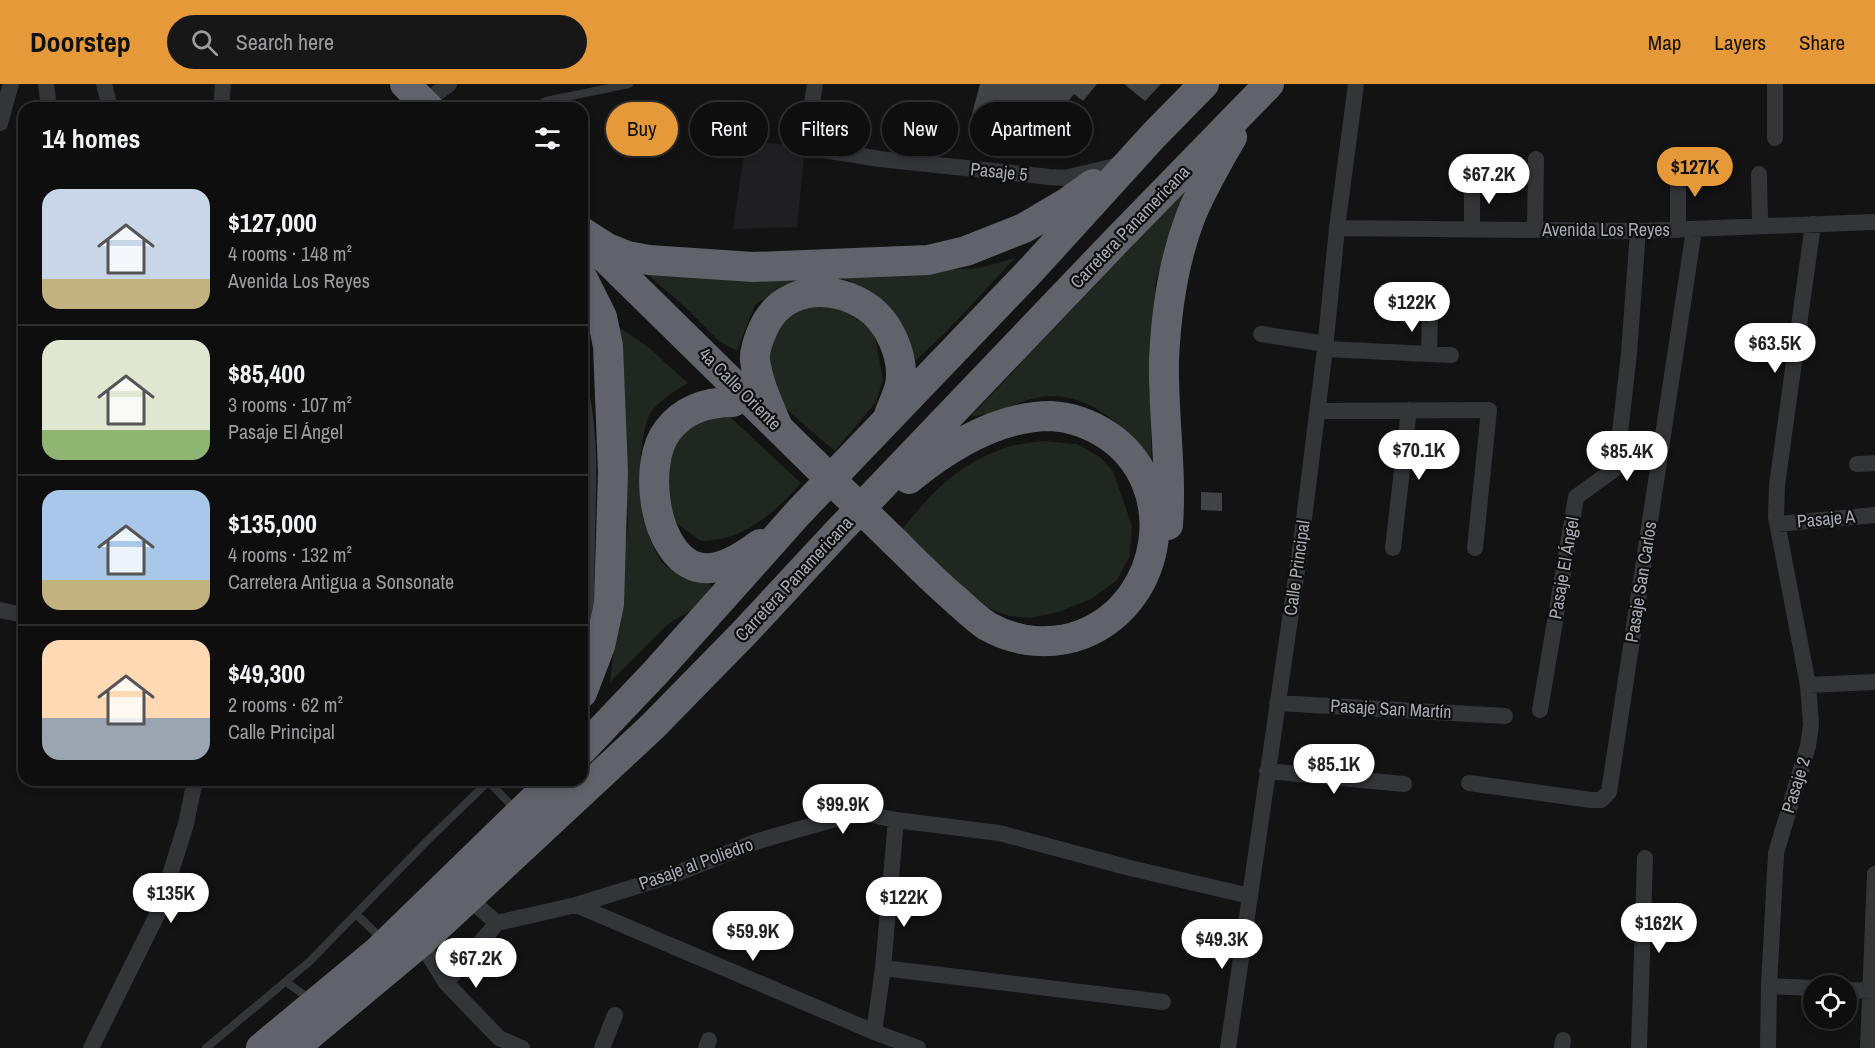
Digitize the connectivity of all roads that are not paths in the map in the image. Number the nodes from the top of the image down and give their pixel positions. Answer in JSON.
{"nodes":[{"id":1,"x":11,"y":84,"type":"edge"},
{"id":2,"x":46,"y":84,"type":"edge"},
{"id":3,"x":104,"y":84,"type":"edge"},
{"id":4,"x":223,"y":84,"type":"edge"},
{"id":5,"x":405,"y":84,"type":"edge"},
{"id":6,"x":629,"y":84,"type":"edge"},
{"id":7,"x":815,"y":84,"type":"edge"},
{"id":8,"x":1204,"y":84,"type":"edge"},
{"id":9,"x":1775,"y":84,"type":"edge"},
{"id":10,"x":1360,"y":85,"type":"edge"},
{"id":11,"x":1264,"y":89,"type":"edge"},
{"id":12,"x":439,"y":95,"type":"edge"},
{"id":13,"x":49,"y":102,"type":"edge"},
{"id":14,"x":108,"y":102,"type":"edge"},
{"id":15,"x":222,"y":102,"type":"edge"},
{"id":16,"x":544,"y":102,"type":"edge"},
{"id":17,"x":0,"y":123,"type":"edge"},
{"id":18,"x":1154,"y":135,"type":"junction"},
{"id":19,"x":1775,"y":138,"type":"dead end"},
{"id":20,"x":1536,"y":159,"type":"dead end"},
{"id":21,"x":1115,"y":166,"type":"junction"},
{"id":22,"x":1678,"y":167,"type":"dead end"},
{"id":23,"x":1759,"y":174,"type":"dead end"},
{"id":24,"x":1050,"y":177,"type":"junction"},
{"id":25,"x":1472,"y":181,"type":"dead end"},
{"id":26,"x":1051,"y":213,"type":"junction"},
{"id":27,"x":1875,"y":222,"type":"edge"},
{"id":28,"x":1813,"y":224,"type":"junction"},
{"id":29,"x":1760,"y":225,"type":"junction"},
{"id":30,"x":1337,"y":228,"type":"junction"},
{"id":31,"x":1472,"y":229,"type":"junction"},
{"id":32,"x":1535,"y":230,"type":"junction"},
{"id":33,"x":1686,"y":230,"type":"junction"},
{"id":34,"x":1638,"y":231,"type":"junction"},
{"id":35,"x":588,"y":237,"type":"edge"},
{"id":36,"x":588,"y":239,"type":"edge"},
{"id":37,"x":588,"y":262,"type":"edge"},
{"id":38,"x":588,"y":289,"type":"edge"},
{"id":39,"x":1430,"y":312,"type":"dead end"},
{"id":40,"x":1260,"y":334,"type":"dead end"},
{"id":41,"x":1326,"y":347,"type":"junction"},
{"id":42,"x":1429,"y":354,"type":"junction"},
{"id":43,"x":1451,"y":355,"type":"dead end"},
{"id":44,"x":733,"y":402,"type":"junction"},
{"id":45,"x":1409,"y":410,"type":"junction"},
{"id":46,"x":1318,"y":411,"type":"junction"},
{"id":47,"x":777,"y":425,"type":"junction"},
{"id":48,"x":588,"y":430,"type":"edge"},
{"id":49,"x":1857,"y":464,"type":"dead end"},
{"id":50,"x":1875,"y":464,"type":"edge"},
{"id":51,"x":827,"y":471,"type":"junction"},
{"id":52,"x":799,"y":512,"type":"junction"},
{"id":53,"x":1875,"y":515,"type":"edge"},
{"id":54,"x":1778,"y":524,"type":"junction"},
{"id":55,"x":893,"y":548,"type":"junction"},
{"id":56,"x":1394,"y":548,"type":"dead end"},
{"id":57,"x":1475,"y":548,"type":"dead end"},
{"id":58,"x":588,"y":562,"type":"edge"},
{"id":59,"x":0,"y":610,"type":"edge"},
{"id":60,"x":18,"y":614,"type":"edge"},
{"id":61,"x":744,"y":633,"type":"junction"},
{"id":62,"x":588,"y":677,"type":"edge"},
{"id":63,"x":1875,"y":682,"type":"edge"},
{"id":64,"x":1808,"y":686,"type":"junction"},
{"id":65,"x":1277,"y":703,"type":"junction"},
{"id":66,"x":1540,"y":710,"type":"dead end"},
{"id":67,"x":1505,"y":716,"type":"dead end"},
{"id":68,"x":588,"y":744,"type":"edge"},
{"id":69,"x":1267,"y":771,"type":"junction"},
{"id":70,"x":1469,"y":783,"type":"dead end"},
{"id":71,"x":1404,"y":784,"type":"dead end"},
{"id":72,"x":194,"y":786,"type":"edge"},
{"id":73,"x":485,"y":786,"type":"edge"},
{"id":74,"x":494,"y":786,"type":"edge"},
{"id":75,"x":524,"y":786,"type":"edge"},
{"id":76,"x":548,"y":786,"type":"edge"},
{"id":77,"x":511,"y":805,"type":"junction"},
{"id":78,"x":896,"y":820,"type":"junction"},
{"id":79,"x":479,"y":854,"type":"junction"},
{"id":80,"x":1645,"y":858,"type":"dead end"},
{"id":81,"x":1875,"y":874,"type":"edge"},
{"id":82,"x":1250,"y":896,"type":"junction"},
{"id":83,"x":468,"y":898,"type":"junction"},
{"id":84,"x":576,"y":905,"type":"junction"},
{"id":85,"x":356,"y":914,"type":"junction"},
{"id":86,"x":497,"y":923,"type":"junction"},
{"id":87,"x":421,"y":942,"type":"junction"},
{"id":88,"x":386,"y":943,"type":"junction"},
{"id":89,"x":883,"y":968,"type":"junction"},
{"id":90,"x":286,"y":982,"type":"junction"},
{"id":91,"x":446,"y":983,"type":"junction"},
{"id":92,"x":1769,"y":986,"type":"junction"},
{"id":93,"x":1803,"y":988,"type":"edge"},
{"id":94,"x":1857,"y":990,"type":"edge"},
{"id":95,"x":1872,"y":991,"type":"edge"},
{"id":96,"x":1162,"y":1002,"type":"dead end"},
{"id":97,"x":316,"y":1003,"type":"junction"},
{"id":98,"x":615,"y":1015,"type":"dead end"},
{"id":99,"x":874,"y":1032,"type":"junction"},
{"id":100,"x":496,"y":1043,"type":"edge"},
{"id":101,"x":91,"y":1048,"type":"edge"},
{"id":102,"x":207,"y":1048,"type":"edge"},
{"id":103,"x":261,"y":1048,"type":"edge"},
{"id":104,"x":294,"y":1048,"type":"edge"},
{"id":105,"x":522,"y":1048,"type":"edge"},
{"id":106,"x":602,"y":1048,"type":"edge"},
{"id":107,"x":918,"y":1048,"type":"edge"},
{"id":108,"x":1228,"y":1048,"type":"edge"},
{"id":109,"x":1639,"y":1048,"type":"edge"},
{"id":110,"x":1768,"y":1048,"type":"edge"},
{"id":111,"x":1868,"y":1048,"type":"edge"}],
"edges":[{"from":1,"to":17,"type":"street"},
{"from":2,"to":13,"type":"street"},
{"from":3,"to":14,"type":"street"},
{"from":4,"to":15,"type":"street"},
{"from":5,"to":12,"type":"highway"},
{"from":6,"to":16,"type":"lane"},
{"from":7,"to":24,"type":"street","name":"Pasaje 5"},
{"from":8,"to":18,"type":"highway"},
{"from":9,"to":19,"type":"street"},
{"from":10,"to":30,"type":"street","name":"Calle Principal"},
{"from":11,"to":55,"type":"highway"},
{"from":11,"to":61,"type":"highway","name":"Carretera Panamericana"},
{"from":18,"to":21,"type":"highway"},
{"from":18,"to":51,"type":"highway"},
{"from":20,"to":32,"type":"street"},
{"from":21,"to":24,"type":"street","name":"Pasaje 5"},
{"from":21,"to":26,"type":"highway"},
{"from":22,"to":33,"type":"street"},
{"from":23,"to":29,"type":"street"},
{"from":24,"to":26,"type":"street","name":"Pasaje 5"},
{"from":25,"to":31,"type":"street"},
{"from":26,"to":35,"type":"highway"},
{"from":27,"to":28,"type":"street","name":"Avenida Los Reyes"},
{"from":28,"to":29,"type":"street","name":"Avenida Los Reyes"},
{"from":28,"to":54,"type":"street","name":"Pasaje 2"},
{"from":29,"to":33,"type":"street","name":"Avenida Los Reyes"},
{"from":30,"to":31,"type":"street","name":"Avenida Los Reyes"},
{"from":30,"to":41,"type":"street","name":"Calle Principal"},
{"from":31,"to":32,"type":"street","name":"Avenida Los Reyes"},
{"from":32,"to":34,"type":"street","name":"Avenida Los Reyes"},
{"from":33,"to":34,"type":"street","name":"Avenida Los Reyes"},
{"from":33,"to":70,"type":"street","name":"Pasaje San Carlos"},
{"from":34,"to":66,"type":"street","name":"Pasaje El Ángel"},
{"from":36,"to":47,"type":"highway","name":"4a Calle Oriente"},
{"from":37,"to":44,"type":"highway","name":"4a Calle Oriente"},
{"from":38,"to":62,"type":"highway"},
{"from":39,"to":42,"type":"street"},
{"from":40,"to":41,"type":"street"},
{"from":41,"to":42,"type":"street"},
{"from":41,"to":46,"type":"street","name":"Calle Principal"},
{"from":42,"to":43,"type":"street"},
{"from":44,"to":51,"type":"highway","name":"4a Calle Oriente"},
{"from":44,"to":52,"type":"highway"},
{"from":45,"to":46,"type":"street"},
{"from":45,"to":56,"type":"street"},
{"from":45,"to":57,"type":"street"},
{"from":46,"to":65,"type":"street","name":"Calle Principal"},
{"from":47,"to":51,"type":"highway","name":"4a Calle Oriente"},
{"from":47,"to":51,"type":"highway"},
{"from":48,"to":58,"type":"street"},
{"from":49,"to":50,"type":"street"},
{"from":51,"to":52,"type":"highway"},
{"from":51,"to":55,"type":"highway","name":"4a Calle Oriente"},
{"from":52,"to":68,"type":"highway"},
{"from":53,"to":54,"type":"street","name":"Pasaje A"},
{"from":54,"to":64,"type":"street","name":"Pasaje 2"},
{"from":55,"to":61,"type":"highway"},
{"from":59,"to":60,"type":"street"},
{"from":61,"to":83,"type":"highway","name":"Carretera Panamericana"},
{"from":63,"to":64,"type":"street"},
{"from":64,"to":92,"type":"street","name":"Pasaje 2"},
{"from":65,"to":67,"type":"street","name":"Pasaje San Martín"},
{"from":65,"to":69,"type":"street","name":"Calle Principal"},
{"from":69,"to":71,"type":"street"},
{"from":69,"to":82,"type":"street","name":"Calle Principal"},
{"from":72,"to":101,"type":"street"},
{"from":73,"to":85,"type":"lane"},
{"from":74,"to":77,"type":"lane"},
{"from":75,"to":77,"type":"highway"},
{"from":76,"to":79,"type":"highway"},
{"from":77,"to":79,"type":"highway"},
{"from":78,"to":82,"type":"street","name":"Pasaje al Poliedro"},
{"from":78,"to":84,"type":"street","name":"Pasaje al Poliedro"},
{"from":78,"to":89,"type":"street"},
{"from":79,"to":88,"type":"highway"},
{"from":80,"to":109,"type":"street"},
{"from":81,"to":95,"type":"street"},
{"from":82,"to":108,"type":"street","name":"Calle Principal"},
{"from":83,"to":86,"type":"street"},
{"from":83,"to":87,"type":"highway","name":"Carretera Panamericana"},
{"from":84,"to":86,"type":"street","name":"Pasaje al Poliedro"},
{"from":84,"to":99,"type":"street"},
{"from":85,"to":88,"type":"lane"},
{"from":85,"to":90,"type":"lane"},
{"from":86,"to":91,"type":"street"},
{"from":87,"to":91,"type":"street"},
{"from":87,"to":104,"type":"highway","name":"Carretera Panamericana"},
{"from":88,"to":97,"type":"highway"},
{"from":89,"to":96,"type":"street"},
{"from":89,"to":99,"type":"street"},
{"from":90,"to":97,"type":"lane"},
{"from":90,"to":102,"type":"lane"},
{"from":91,"to":100,"type":"street"},
{"from":92,"to":93,"type":"street"},
{"from":92,"to":110,"type":"street","name":"Pasaje 2"},
{"from":94,"to":95,"type":"street"},
{"from":95,"to":111,"type":"street"},
{"from":97,"to":103,"type":"highway"},
{"from":98,"to":106,"type":"street"},
{"from":99,"to":107,"type":"street"},
{"from":100,"to":105,"type":"street"}]}
